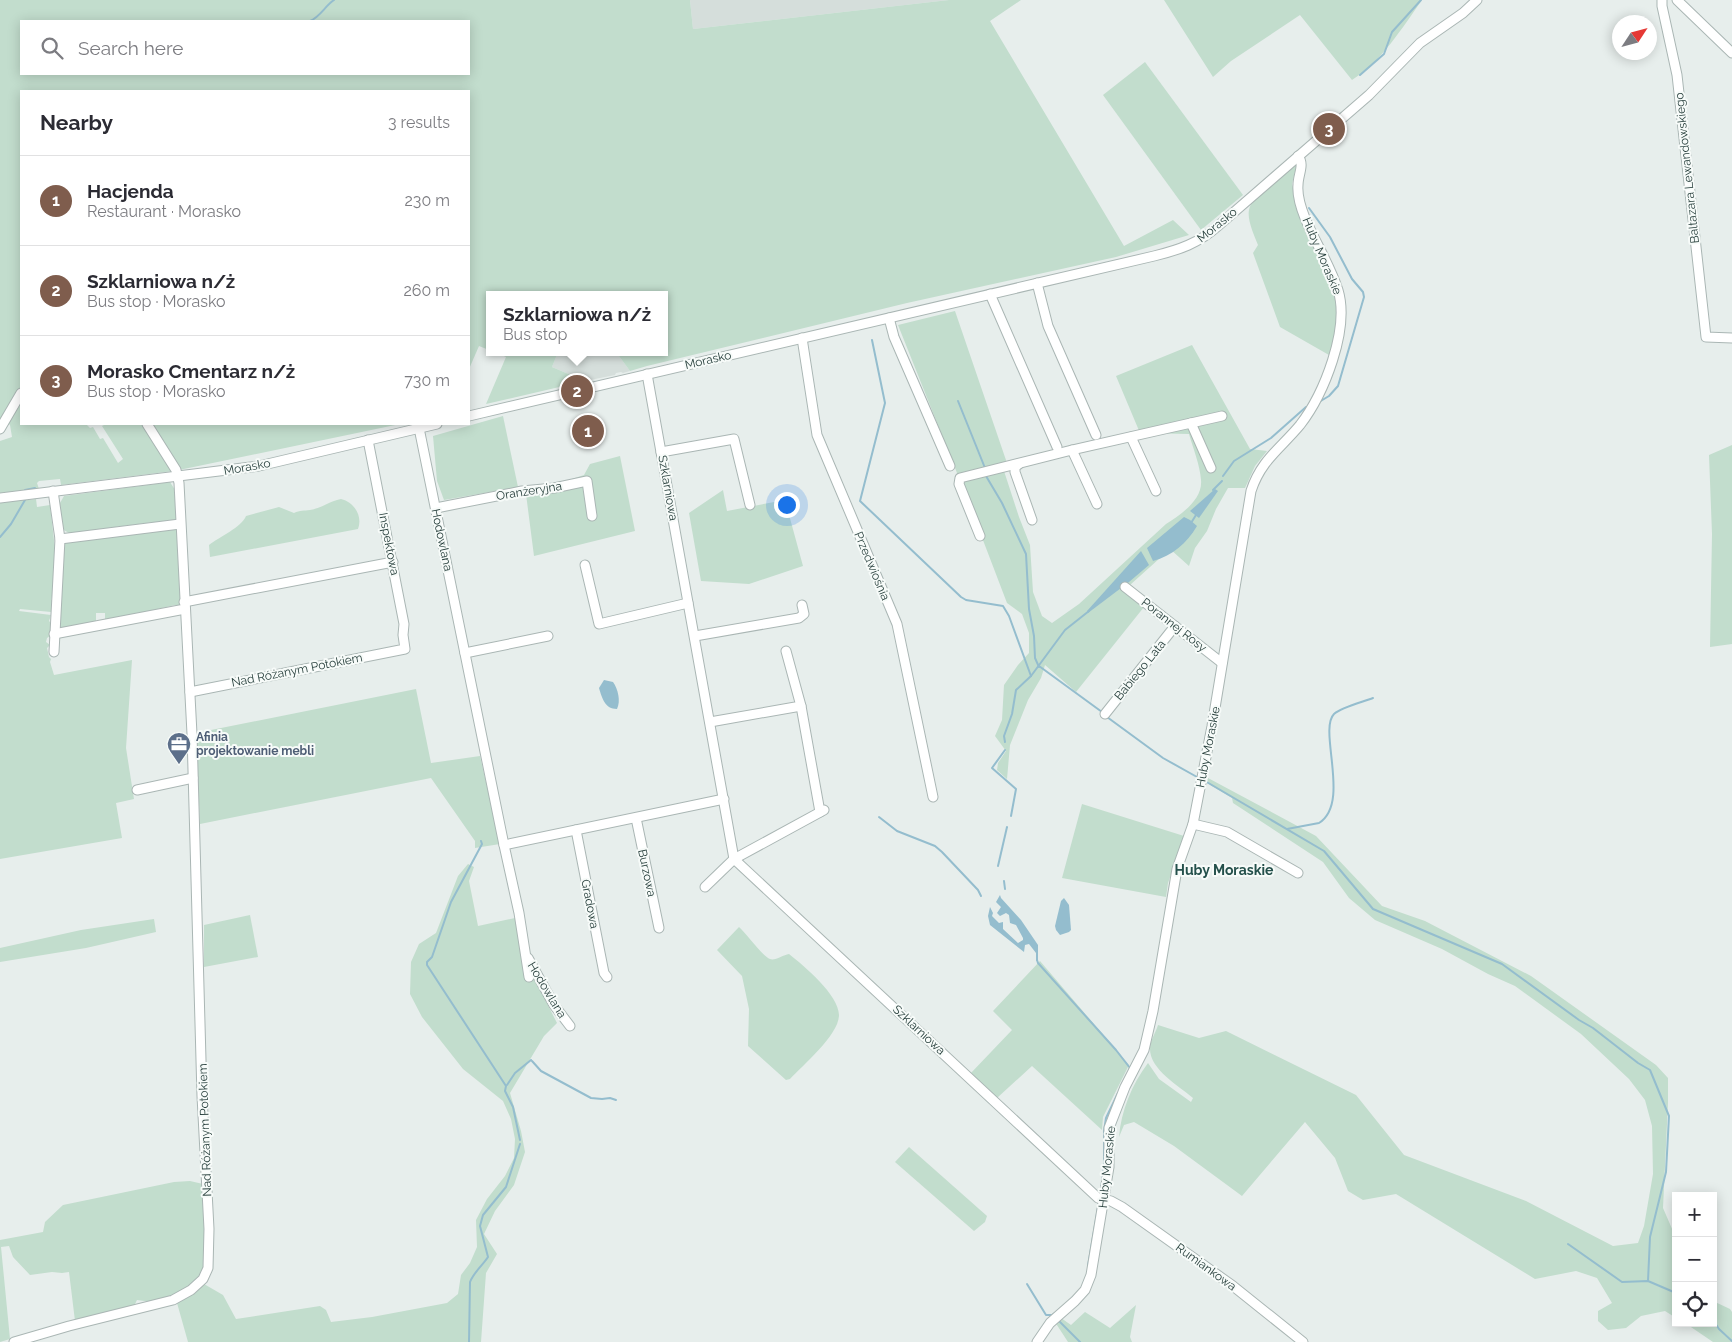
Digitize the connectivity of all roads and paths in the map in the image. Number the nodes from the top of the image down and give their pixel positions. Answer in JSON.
{"nodes":[{"id":1,"x":1476,"y":0,"type":"edge"},
{"id":2,"x":1662,"y":0,"type":"edge"},
{"id":3,"x":1678,"y":0,"type":"edge"},
{"id":4,"x":1732,"y":52,"type":"edge"},
{"id":5,"x":1298,"y":156,"type":"junction"},
{"id":6,"x":1037,"y":283,"type":"junction"},
{"id":7,"x":990,"y":294,"type":"junction"},
{"id":8,"x":888,"y":318,"type":"junction"},
{"id":9,"x":802,"y":338,"type":"junction"},
{"id":10,"x":1732,"y":338,"type":"edge"},
{"id":11,"x":647,"y":374,"type":"junction"},
{"id":12,"x":20,"y":395,"type":"edge"},
{"id":13,"x":470,"y":416,"type":"edge"},
{"id":14,"x":1222,"y":416,"type":"dead end"},
{"id":15,"x":1191,"y":424,"type":"junction"},
{"id":16,"x":148,"y":425,"type":"edge"},
{"id":17,"x":432,"y":425,"type":"edge"},
{"id":18,"x":419,"y":428,"type":"junction"},
{"id":19,"x":0,"y":429,"type":"edge"},
{"id":20,"x":1096,"y":435,"type":"dead end"},
{"id":21,"x":1131,"y":437,"type":"junction"},
{"id":22,"x":368,"y":440,"type":"junction"},
{"id":23,"x":1057,"y":447,"type":"dead end"},
{"id":24,"x":1072,"y":450,"type":"junction"},
{"id":25,"x":661,"y":452,"type":"junction"},
{"id":26,"x":1019,"y":464,"type":"junction"},
{"id":27,"x":950,"y":466,"type":"dead end"},
{"id":28,"x":1211,"y":468,"type":"dead end"},
{"id":29,"x":178,"y":476,"type":"junction"},
{"id":30,"x":53,"y":491,"type":"junction"},
{"id":31,"x":1156,"y":491,"type":"dead end"},
{"id":32,"x":0,"y":498,"type":"edge"},
{"id":33,"x":1097,"y":504,"type":"dead end"},
{"id":34,"x":750,"y":505,"type":"dead end"},
{"id":35,"x":436,"y":508,"type":"junction"},
{"id":36,"x":592,"y":516,"type":"dead end"},
{"id":37,"x":1032,"y":520,"type":"dead end"},
{"id":38,"x":180,"y":524,"type":"junction"},
{"id":39,"x":980,"y":536,"type":"dead end"},
{"id":40,"x":60,"y":539,"type":"junction"},
{"id":41,"x":393,"y":562,"type":"junction"},
{"id":42,"x":585,"y":565,"type":"dead end"},
{"id":43,"x":1125,"y":587,"type":"dead end"},
{"id":44,"x":688,"y":603,"type":"junction"},
{"id":45,"x":802,"y":604,"type":"dead end"},
{"id":46,"x":184,"y":606,"type":"junction"},
{"id":47,"x":1175,"y":626,"type":"junction"},
{"id":48,"x":54,"y":634,"type":"junction"},
{"id":49,"x":548,"y":636,"type":"dead end"},
{"id":50,"x":695,"y":636,"type":"junction"},
{"id":51,"x":405,"y":649,"type":"joint"},
{"id":52,"x":786,"y":651,"type":"dead end"},
{"id":53,"x":54,"y":652,"type":"dead end"},
{"id":54,"x":465,"y":653,"type":"junction"},
{"id":55,"x":1222,"y":663,"type":"junction"},
{"id":56,"x":190,"y":692,"type":"junction"},
{"id":57,"x":802,"y":706,"type":"junction"},
{"id":58,"x":1105,"y":714,"type":"dead end"},
{"id":59,"x":710,"y":722,"type":"junction"},
{"id":60,"x":194,"y":778,"type":"junction"},
{"id":61,"x":137,"y":790,"type":"dead end"},
{"id":62,"x":934,"y":797,"type":"dead end"},
{"id":63,"x":724,"y":799,"type":"junction"},
{"id":64,"x":636,"y":818,"type":"junction"},
{"id":65,"x":1193,"y":824,"type":"junction"},
{"id":66,"x":576,"y":830,"type":"junction"},
{"id":67,"x":504,"y":845,"type":"junction"},
{"id":68,"x":734,"y":859,"type":"junction"},
{"id":69,"x":1298,"y":873,"type":"dead end"},
{"id":70,"x":705,"y":887,"type":"dead end"},
{"id":71,"x":659,"y":928,"type":"dead end"},
{"id":72,"x":526,"y":953,"type":"junction"},
{"id":73,"x":529,"y":976,"type":"dead end"},
{"id":74,"x":607,"y":977,"type":"dead end"},
{"id":75,"x":570,"y":1026,"type":"dead end"},
{"id":76,"x":1104,"y":1200,"type":"junction"},
{"id":77,"x":14,"y":1342,"type":"edge"},
{"id":78,"x":1037,"y":1342,"type":"edge"},
{"id":79,"x":1304,"y":1342,"type":"edge"}],
"edges":[{"from":1,"to":5,"type":"street","name":"Morasko"},
{"from":2,"to":10,"type":"street","name":"Baltazara Lewandowskiego"},
{"from":3,"to":4,"type":"street"},
{"from":5,"to":6,"type":"street","name":"Morasko"},
{"from":5,"to":55,"type":"street","name":"Huby Moraskie"},
{"from":6,"to":7,"type":"street","name":"Morasko"},
{"from":6,"to":20,"type":"street"},
{"from":7,"to":8,"type":"street","name":"Morasko"},
{"from":7,"to":23,"type":"street"},
{"from":8,"to":9,"type":"street","name":"Morasko"},
{"from":8,"to":27,"type":"street"},
{"from":9,"to":11,"type":"street","name":"Morasko"},
{"from":9,"to":62,"type":"street","name":"Przedwiośnia"},
{"from":11,"to":13,"type":"street","name":"Morasko"},
{"from":11,"to":25,"type":"street","name":"Szklarniowa"},
{"from":12,"to":19,"type":"street"},
{"from":14,"to":15,"type":"street"},
{"from":15,"to":21,"type":"street"},
{"from":15,"to":28,"type":"street"},
{"from":16,"to":29,"type":"street"},
{"from":17,"to":18,"type":"street","name":"Morasko"},
{"from":18,"to":22,"type":"street","name":"Morasko"},
{"from":18,"to":35,"type":"street","name":"Hodowlana"},
{"from":21,"to":24,"type":"street"},
{"from":21,"to":31,"type":"street"},
{"from":22,"to":29,"type":"street","name":"Morasko"},
{"from":22,"to":41,"type":"street","name":"Inspektowa"},
{"from":24,"to":26,"type":"street"},
{"from":24,"to":33,"type":"street"},
{"from":25,"to":34,"type":"street"},
{"from":25,"to":44,"type":"street","name":"Szklarniowa"},
{"from":26,"to":37,"type":"street"},
{"from":26,"to":39,"type":"street"},
{"from":29,"to":30,"type":"street","name":"Morasko"},
{"from":29,"to":38,"type":"street","name":"Nad Różanym Potokiem"},
{"from":30,"to":32,"type":"street","name":"Morasko"},
{"from":30,"to":40,"type":"street"},
{"from":35,"to":36,"type":"street","name":"Oranżeryjna"},
{"from":35,"to":54,"type":"street","name":"Hodowlana"},
{"from":38,"to":40,"type":"street"},
{"from":38,"to":46,"type":"street","name":"Nad Różanym Potokiem"},
{"from":40,"to":48,"type":"street"},
{"from":41,"to":46,"type":"street"},
{"from":41,"to":51,"type":"street","name":"Inspektowa"},
{"from":42,"to":44,"type":"street"},
{"from":43,"to":47,"type":"street","name":"Porannej Rosy"},
{"from":44,"to":50,"type":"street","name":"Szklarniowa"},
{"from":45,"to":50,"type":"street"},
{"from":46,"to":48,"type":"street"},
{"from":46,"to":56,"type":"street","name":"Nad Różanym Potokiem"},
{"from":47,"to":55,"type":"street","name":"Porannej Rosy"},
{"from":47,"to":58,"type":"street","name":"Babiego Lata"},
{"from":48,"to":53,"type":"street"},
{"from":49,"to":54,"type":"street"},
{"from":50,"to":59,"type":"street","name":"Szklarniowa"},
{"from":51,"to":56,"type":"street","name":"Nad Różanym Potokiem"},
{"from":52,"to":57,"type":"street"},
{"from":54,"to":67,"type":"street","name":"Hodowlana"},
{"from":55,"to":65,"type":"street","name":"Huby Moraskie"},
{"from":56,"to":60,"type":"street","name":"Nad Różanym Potokiem"},
{"from":57,"to":59,"type":"street"},
{"from":57,"to":68,"type":"street"},
{"from":59,"to":63,"type":"street","name":"Szklarniowa"},
{"from":60,"to":61,"type":"street"},
{"from":60,"to":77,"type":"street","name":"Nad Różanym Potokiem"},
{"from":63,"to":64,"type":"street"},
{"from":63,"to":68,"type":"street","name":"Szklarniowa"},
{"from":64,"to":66,"type":"street"},
{"from":64,"to":71,"type":"street","name":"Burzowa"},
{"from":65,"to":69,"type":"street"},
{"from":65,"to":76,"type":"street","name":"Huby Moraskie"},
{"from":66,"to":67,"type":"street"},
{"from":66,"to":74,"type":"street","name":"Gradowa"},
{"from":67,"to":72,"type":"street","name":"Hodowlana"},
{"from":68,"to":70,"type":"street"},
{"from":68,"to":76,"type":"street","name":"Szklarniowa"},
{"from":72,"to":73,"type":"street","name":"Hodowlana"},
{"from":72,"to":75,"type":"street","name":"Hodowlana"},
{"from":76,"to":78,"type":"street","name":"Huby Moraskie"},
{"from":76,"to":79,"type":"street","name":"Rumiankowa"}]}
